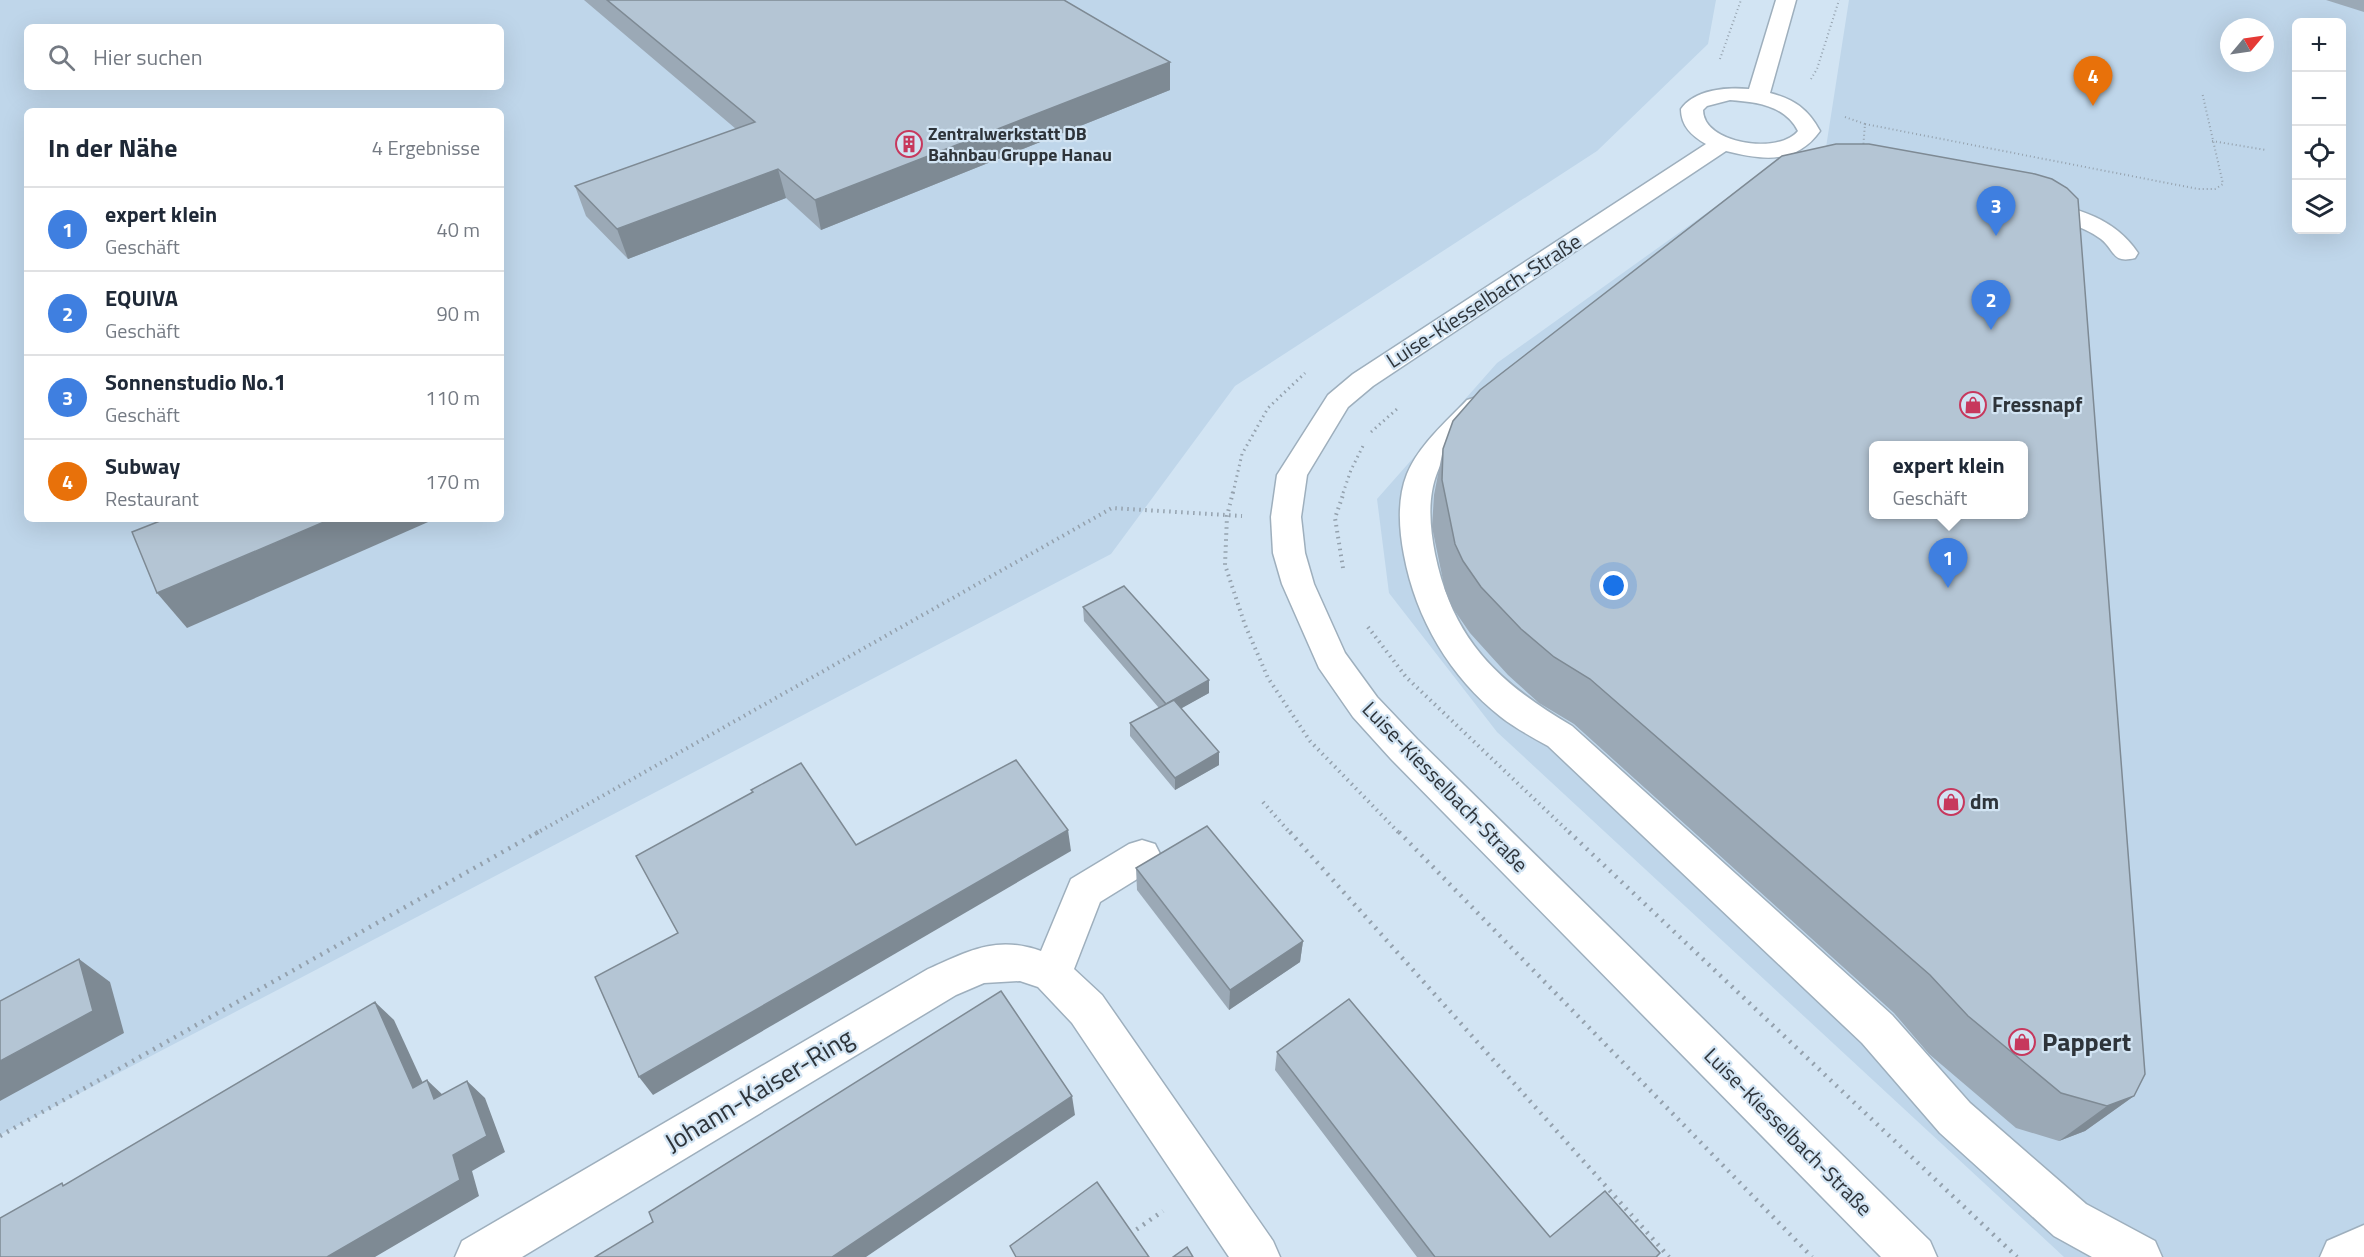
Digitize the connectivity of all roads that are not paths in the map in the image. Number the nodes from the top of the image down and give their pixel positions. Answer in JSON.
{"nodes":[{"id":1,"x":1786,"y":0,"type":"edge"},
{"id":2,"x":1758,"y":96,"type":"junction"},
{"id":3,"x":1722,"y":143,"type":"junction"},
{"id":4,"x":2003,"y":199,"type":"edge"},
{"id":5,"x":2126,"y":253,"type":"dead end"},
{"id":6,"x":1498,"y":386,"type":"edge"},
{"id":7,"x":1142,"y":856,"type":"dead end"},
{"id":8,"x":1052,"y":975,"type":"junction"},
{"id":9,"x":2364,"y":1248,"type":"edge"},
{"id":10,"x":478,"y":1257,"type":"edge"},
{"id":11,"x":1257,"y":1257,"type":"edge"},
{"id":12,"x":1914,"y":1257,"type":"edge"},
{"id":13,"x":2139,"y":1257,"type":"edge"},
{"id":14,"x":2343,"y":1257,"type":"edge"}],
"edges":[{"from":1,"to":2,"type":"street"},
{"from":2,"to":3,"type":"street"},
{"from":2,"to":3,"type":"street"},
{"from":3,"to":12,"type":"street","name":"Luise-Kiesselbach-Straße"},
{"from":4,"to":5,"type":"street"},
{"from":6,"to":13,"type":"street"},
{"from":7,"to":8,"type":"street"},
{"from":8,"to":10,"type":"street","name":"Johann-Kaiser-Ring"},
{"from":8,"to":11,"type":"street","name":"Johann-Kaiser-Ring"},
{"from":9,"to":14,"type":"street"}]}
